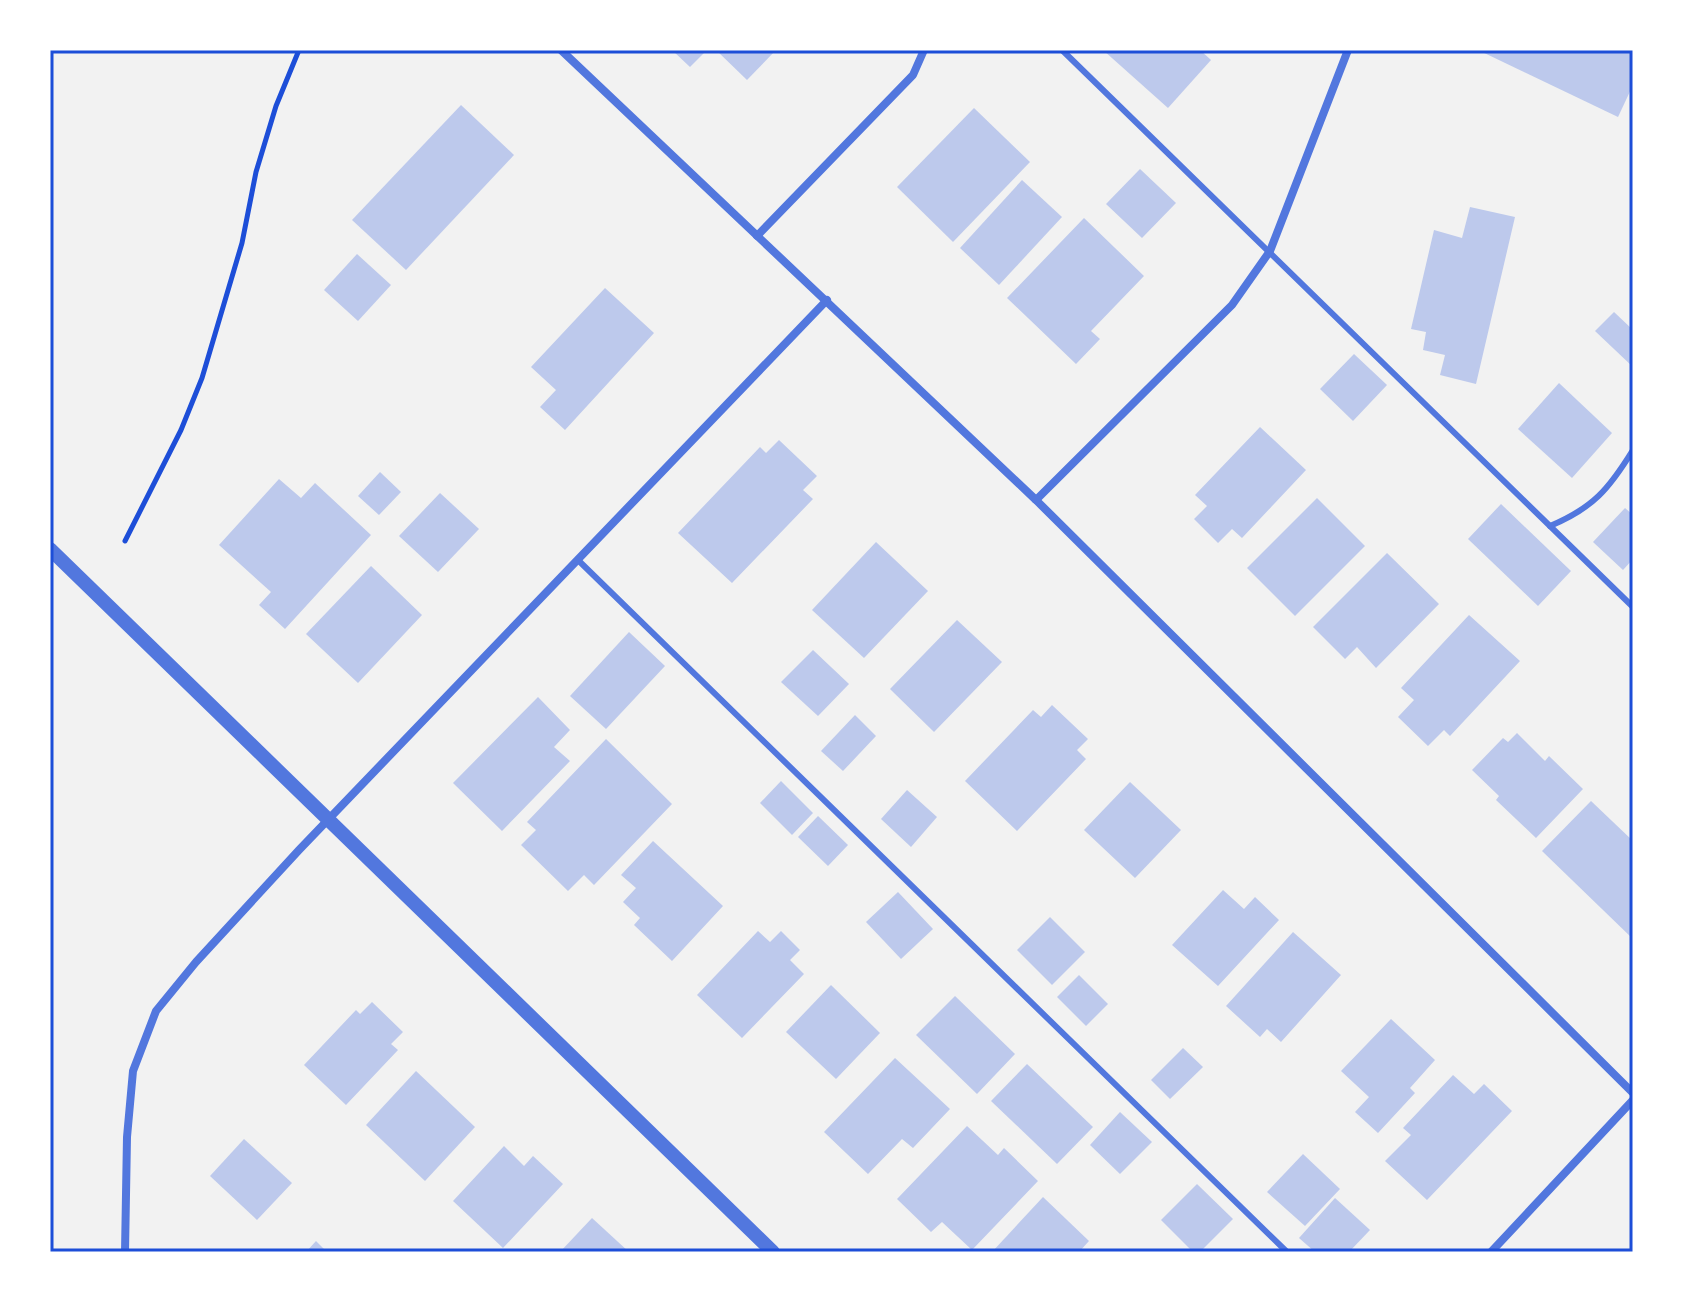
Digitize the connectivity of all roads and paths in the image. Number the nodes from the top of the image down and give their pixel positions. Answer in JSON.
{"nodes":[{"id":1,"x":299,"y":50,"type":"edge"},
{"id":2,"x":561,"y":50,"type":"edge"},
{"id":3,"x":924,"y":50,"type":"edge"},
{"id":4,"x":1062,"y":50,"type":"edge"},
{"id":5,"x":1348,"y":50,"type":"edge"},
{"id":6,"x":757,"y":236,"type":"junction"},
{"id":7,"x":1270,"y":251,"type":"junction"},
{"id":8,"x":827,"y":300,"type":"junction"},
{"id":9,"x":1633,"y":450,"type":"edge"},
{"id":10,"x":1036,"y":500,"type":"junction"},
{"id":11,"x":1550,"y":526,"type":"junction"},
{"id":12,"x":125,"y":541,"type":"dead end"},
{"id":13,"x":50,"y":549,"type":"edge"},
{"id":14,"x":580,"y":562,"type":"junction"},
{"id":15,"x":1633,"y":607,"type":"edge"},
{"id":16,"x":327,"y":821,"type":"junction"},
{"id":17,"x":1633,"y":1093,"type":"edge"},
{"id":18,"x":1633,"y":1100,"type":"edge"},
{"id":19,"x":125,"y":1252,"type":"edge"},
{"id":20,"x":773,"y":1252,"type":"edge"},
{"id":21,"x":1287,"y":1252,"type":"edge"},
{"id":22,"x":1491,"y":1252,"type":"edge"}],
"edges":[{"from":1,"to":12,"type":"path"},
{"from":2,"to":6,"type":"street"},
{"from":3,"to":6,"type":"street"},
{"from":4,"to":7,"type":"lane"},
{"from":5,"to":7,"type":"street"},
{"from":6,"to":8,"type":"street"},
{"from":7,"to":10,"type":"street"},
{"from":7,"to":11,"type":"lane"},
{"from":8,"to":10,"type":"street"},
{"from":8,"to":14,"type":"street"},
{"from":9,"to":11,"type":"lane"},
{"from":10,"to":17,"type":"street"},
{"from":11,"to":15,"type":"lane"},
{"from":13,"to":16,"type":"street"},
{"from":14,"to":16,"type":"street"},
{"from":14,"to":21,"type":"lane"},
{"from":16,"to":19,"type":"street"},
{"from":16,"to":20,"type":"street"},
{"from":18,"to":22,"type":"street"}]}
